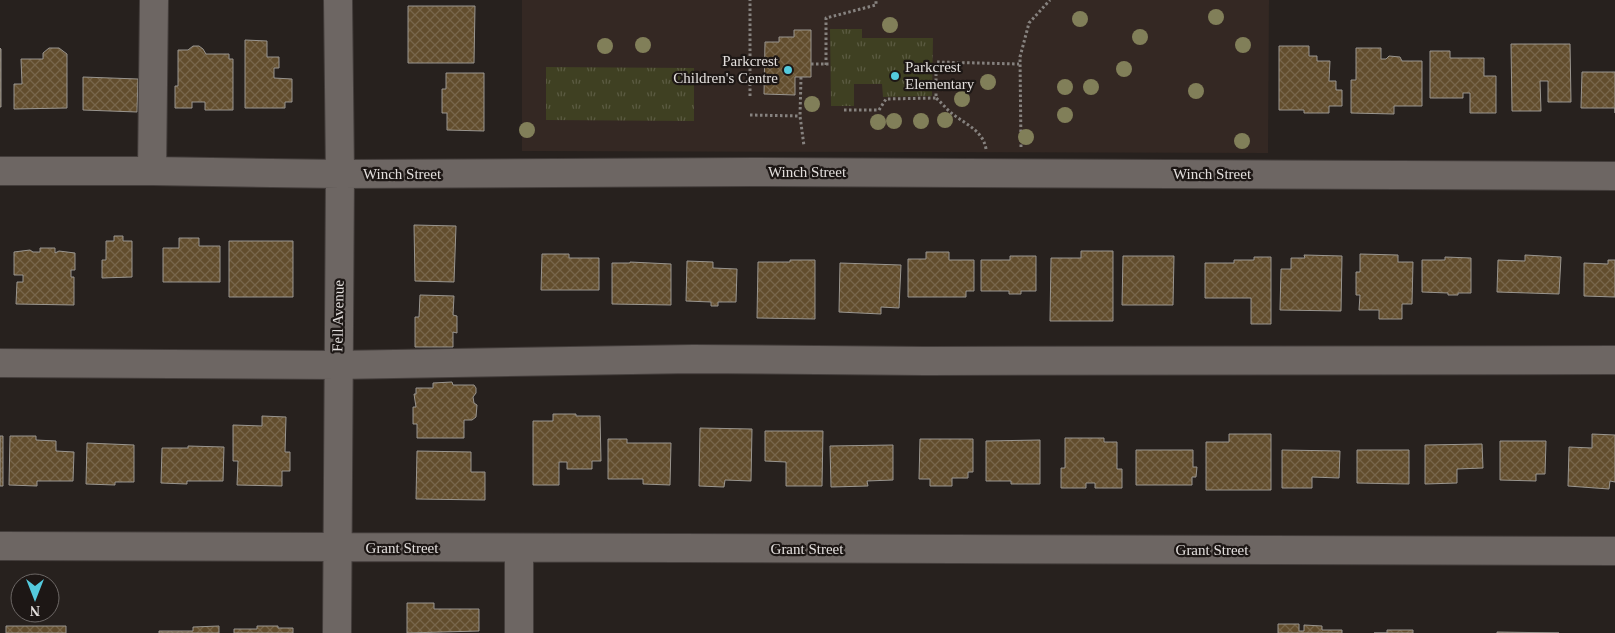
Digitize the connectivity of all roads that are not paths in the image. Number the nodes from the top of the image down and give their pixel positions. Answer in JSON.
{"nodes":[{"id":1,"x":154,"y":0,"type":"edge"},
{"id":2,"x":338,"y":0,"type":"edge"},
{"id":3,"x":0,"y":171,"type":"edge"},
{"id":4,"x":152,"y":171,"type":"junction"},
{"id":5,"x":340,"y":174,"type":"junction"},
{"id":6,"x":1615,"y":176,"type":"edge"},
{"id":7,"x":1615,"y":360,"type":"edge"},
{"id":8,"x":0,"y":363,"type":"edge"},
{"id":9,"x":338,"y":365,"type":"junction"},
{"id":10,"x":0,"y":546,"type":"edge"},
{"id":11,"x":338,"y":548,"type":"junction"},
{"id":12,"x":519,"y":548,"type":"junction"},
{"id":13,"x":1615,"y":551,"type":"edge"},
{"id":14,"x":337,"y":633,"type":"edge"},
{"id":15,"x":519,"y":633,"type":"edge"}],
"edges":[{"from":1,"to":4,"type":"street"},
{"from":2,"to":5,"type":"street","name":"Fell Avenue"},
{"from":3,"to":4,"type":"street","name":"Winch Street"},
{"from":4,"to":5,"type":"street","name":"Winch Street"},
{"from":5,"to":6,"type":"street","name":"Winch Street"},
{"from":5,"to":9,"type":"street","name":"Fell Avenue"},
{"from":7,"to":9,"type":"street"},
{"from":8,"to":9,"type":"street"},
{"from":9,"to":11,"type":"street","name":"Fell Avenue"},
{"from":10,"to":11,"type":"street","name":"Grant Street"},
{"from":11,"to":12,"type":"street","name":"Grant Street"},
{"from":11,"to":14,"type":"street","name":"Fell Avenue"},
{"from":12,"to":13,"type":"street","name":"Grant Street"},
{"from":12,"to":15,"type":"street"}]}
